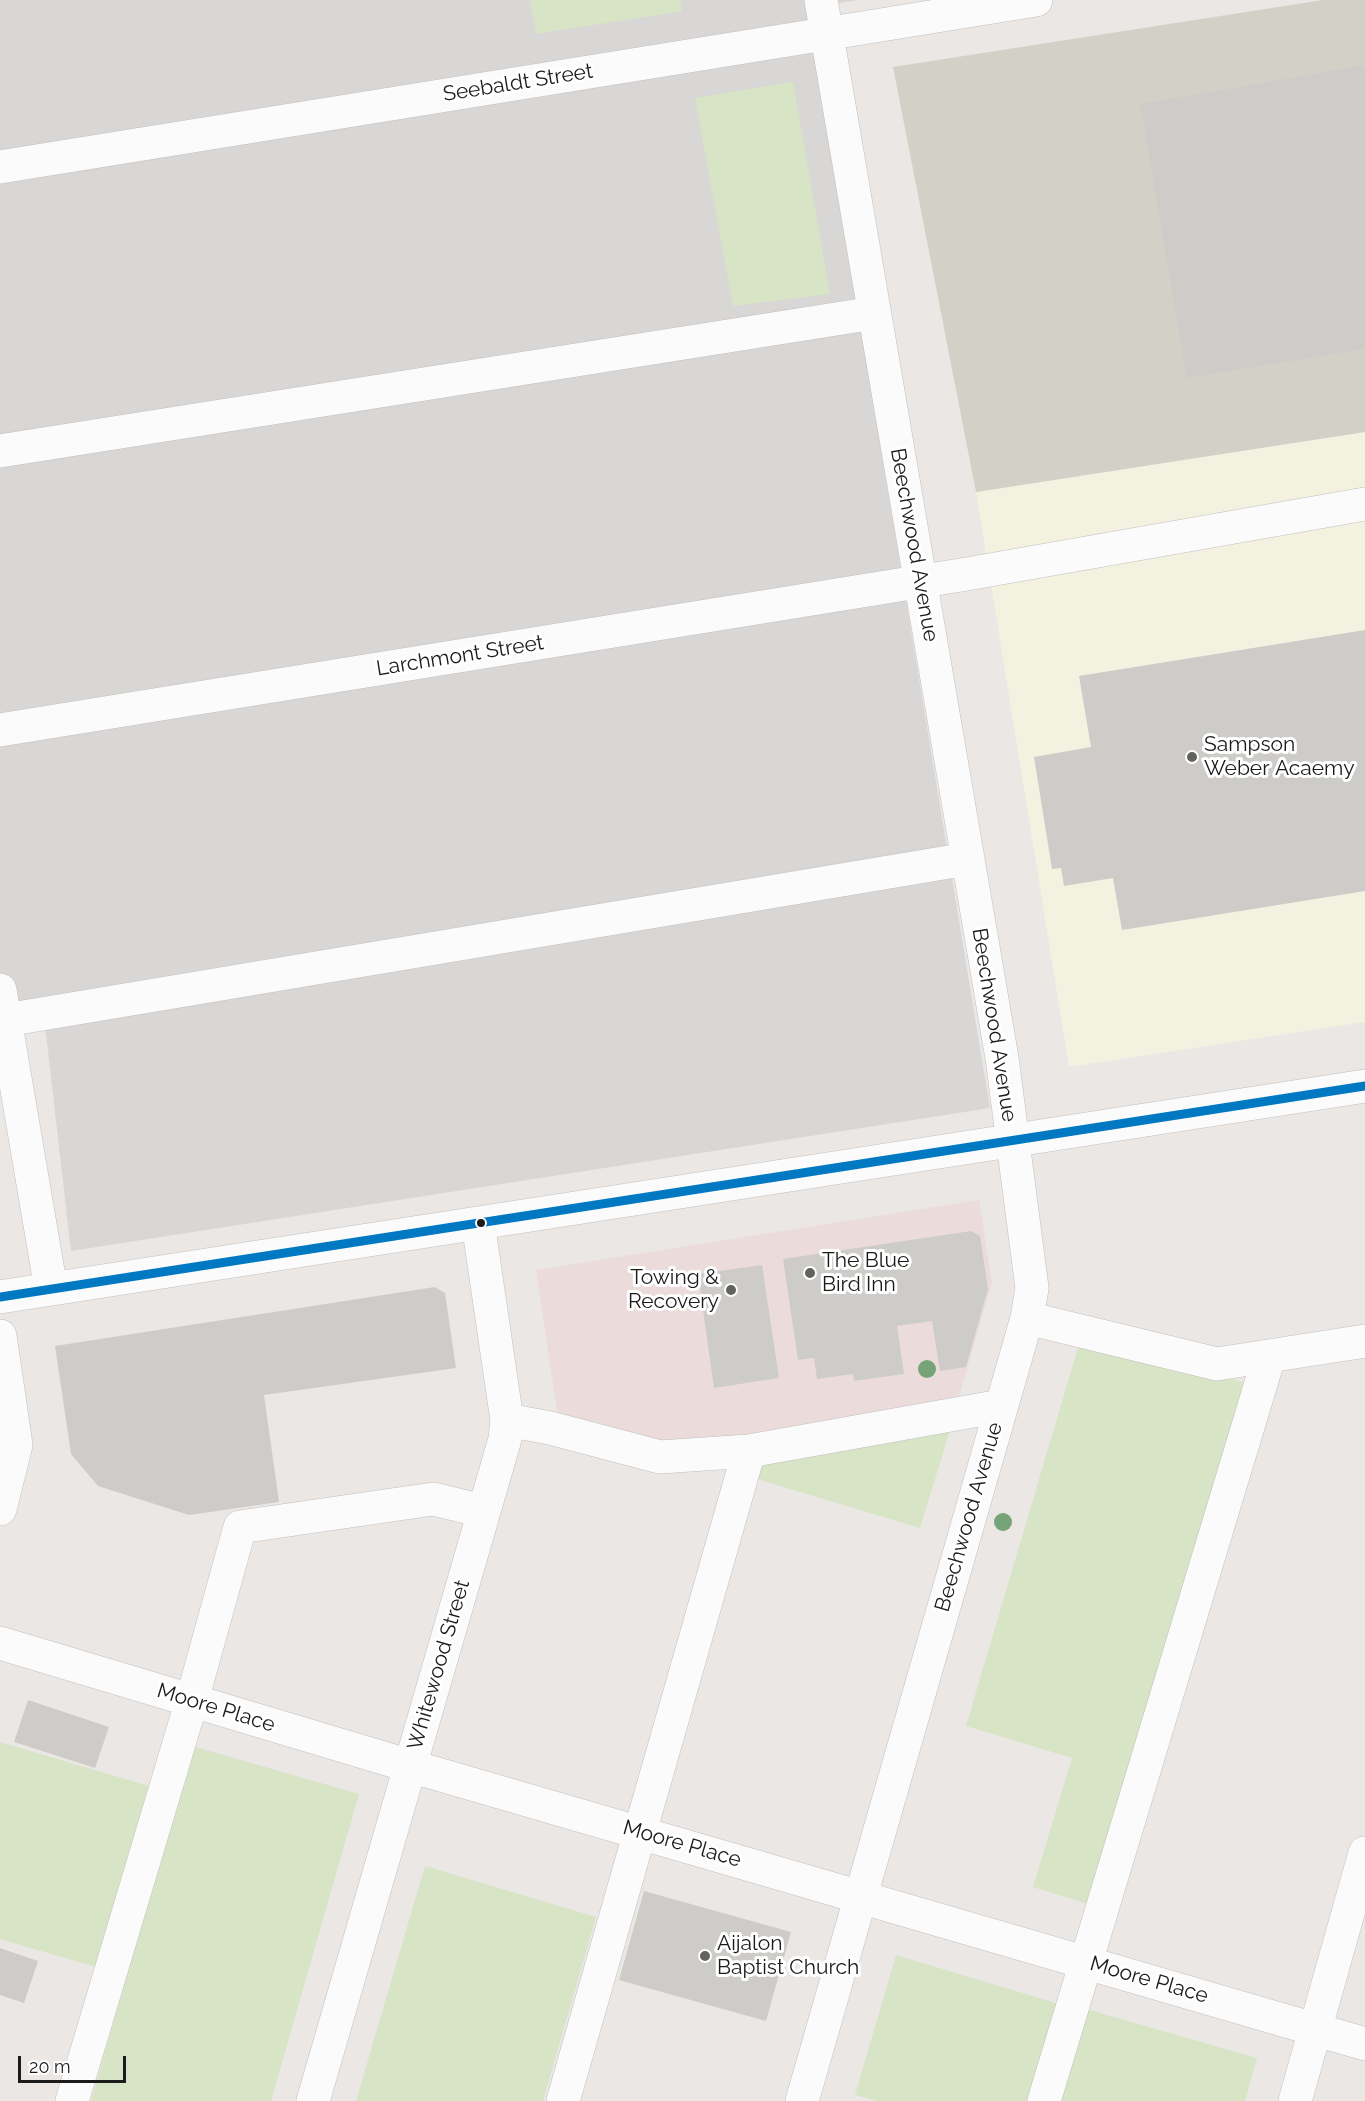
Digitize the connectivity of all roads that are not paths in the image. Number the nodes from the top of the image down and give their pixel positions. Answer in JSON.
{"nodes":[{"id":1,"x":821,"y":0,"type":"edge"},
{"id":2,"x":1036,"y":0,"type":"edge"},
{"id":3,"x":827,"y":34,"type":"junction"},
{"id":4,"x":0,"y":167,"type":"edge"},
{"id":5,"x":874,"y":313,"type":"junction"},
{"id":6,"x":0,"y":451,"type":"edge"},
{"id":7,"x":1365,"y":504,"type":"edge"},
{"id":8,"x":920,"y":581,"type":"junction"},
{"id":9,"x":0,"y":730,"type":"edge"},
{"id":10,"x":967,"y":859,"type":"junction"},
{"id":11,"x":2,"y":1010,"type":"edge"},
{"id":12,"x":1365,"y":1086,"type":"edge"},
{"id":13,"x":1013,"y":1140,"type":"junction"},
{"id":14,"x":478,"y":1223,"type":"junction"},
{"id":15,"x":51,"y":1289,"type":"junction"},
{"id":16,"x":0,"y":1297,"type":"edge"},
{"id":17,"x":1026,"y":1318,"type":"junction"},
{"id":18,"x":0,"y":1336,"type":"edge"},
{"id":19,"x":1365,"y":1341,"type":"edge"},
{"id":20,"x":1269,"y":1357,"type":"junction"},
{"id":21,"x":1001,"y":1406,"type":"junction"},
{"id":22,"x":507,"y":1420,"type":"junction"},
{"id":23,"x":749,"y":1451,"type":"junction"},
{"id":24,"x":0,"y":1509,"type":"edge"},
{"id":25,"x":483,"y":1511,"type":"junction"},
{"id":26,"x":0,"y":1643,"type":"edge"},
{"id":27,"x":192,"y":1700,"type":"junction"},
{"id":28,"x":410,"y":1766,"type":"junction"},
{"id":29,"x":640,"y":1832,"type":"junction"},
{"id":30,"x":1365,"y":1852,"type":"edge"},
{"id":31,"x":861,"y":1895,"type":"junction"},
{"id":32,"x":1084,"y":1961,"type":"junction"},
{"id":33,"x":1315,"y":2029,"type":"junction"},
{"id":34,"x":1365,"y":2043,"type":"edge"},
{"id":35,"x":72,"y":2101,"type":"edge"},
{"id":36,"x":313,"y":2101,"type":"edge"},
{"id":37,"x":563,"y":2101,"type":"edge"},
{"id":38,"x":802,"y":2101,"type":"edge"},
{"id":39,"x":1044,"y":2101,"type":"edge"},
{"id":40,"x":1295,"y":2101,"type":"edge"}],
"edges":[{"from":1,"to":3,"type":"street","name":"Beechwood Avenue"},
{"from":2,"to":3,"type":"street","name":"Seebaldt Street"},
{"from":3,"to":4,"type":"street","name":"Seebaldt Street"},
{"from":3,"to":5,"type":"street","name":"Beechwood Avenue"},
{"from":5,"to":6,"type":"street"},
{"from":5,"to":8,"type":"street","name":"Beechwood Avenue"},
{"from":7,"to":8,"type":"street","name":"Larchmont Street"},
{"from":8,"to":9,"type":"street","name":"Larchmont Street"},
{"from":8,"to":10,"type":"street","name":"Beechwood Avenue"},
{"from":10,"to":11,"type":"street"},
{"from":10,"to":13,"type":"street","name":"Beechwood Avenue"},
{"from":11,"to":15,"type":"street"},
{"from":12,"to":13,"type":"street"},
{"from":13,"to":14,"type":"street"},
{"from":13,"to":17,"type":"street","name":"Beechwood Avenue"},
{"from":14,"to":15,"type":"street"},
{"from":14,"to":22,"type":"street","name":"Whitewood Street"},
{"from":15,"to":16,"type":"street"},
{"from":17,"to":20,"type":"street"},
{"from":17,"to":21,"type":"street","name":"Beechwood Avenue"},
{"from":18,"to":24,"type":"street"},
{"from":19,"to":20,"type":"street"},
{"from":20,"to":32,"type":"street"},
{"from":21,"to":23,"type":"street"},
{"from":21,"to":31,"type":"street","name":"Beechwood Avenue"},
{"from":22,"to":23,"type":"street"},
{"from":22,"to":25,"type":"street","name":"Whitewood Street"},
{"from":23,"to":29,"type":"street"},
{"from":25,"to":27,"type":"street"},
{"from":25,"to":28,"type":"street","name":"Whitewood Street"},
{"from":26,"to":27,"type":"street","name":"Moore Place"},
{"from":27,"to":28,"type":"street","name":"Moore Place"},
{"from":27,"to":35,"type":"street"},
{"from":28,"to":29,"type":"street","name":"Moore Place"},
{"from":28,"to":36,"type":"street","name":"Whitewood Street"},
{"from":29,"to":31,"type":"street","name":"Moore Place"},
{"from":29,"to":37,"type":"street"},
{"from":30,"to":33,"type":"street"},
{"from":31,"to":32,"type":"street","name":"Moore Place"},
{"from":31,"to":38,"type":"street","name":"Beechwood Avenue"},
{"from":32,"to":33,"type":"street","name":"Moore Place"},
{"from":32,"to":39,"type":"street"},
{"from":33,"to":34,"type":"street","name":"Moore Place"},
{"from":33,"to":40,"type":"street"}]}
